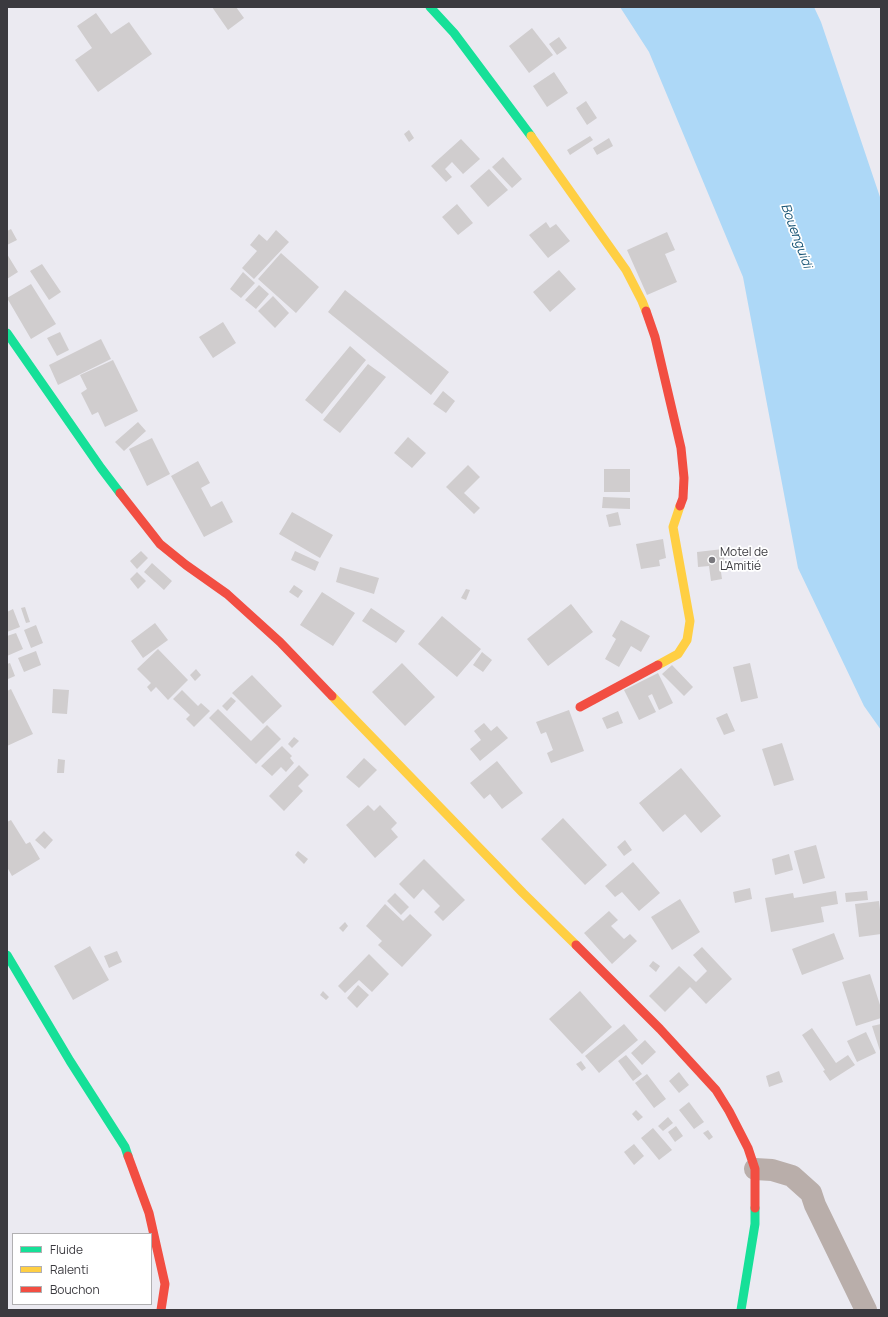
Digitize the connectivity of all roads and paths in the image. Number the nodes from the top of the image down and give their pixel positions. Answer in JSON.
{"nodes":[{"id":1,"x":430,"y":7,"type":"edge"},
{"id":2,"x":7,"y":333,"type":"edge"},
{"id":3,"x":580,"y":706,"type":"dead end"},
{"id":4,"x":7,"y":955,"type":"edge"},
{"id":5,"x":755,"y":1169,"type":"junction"},
{"id":6,"x":161,"y":1310,"type":"edge"},
{"id":7,"x":742,"y":1310,"type":"edge"},
{"id":8,"x":866,"y":1310,"type":"edge"}],
"edges":[{"from":1,"to":3,"type":"main road"},
{"from":2,"to":5,"type":"main road"},
{"from":4,"to":6,"type":"main road"},
{"from":5,"to":7,"type":"main road"},
{"from":5,"to":8,"type":"street"}]}
